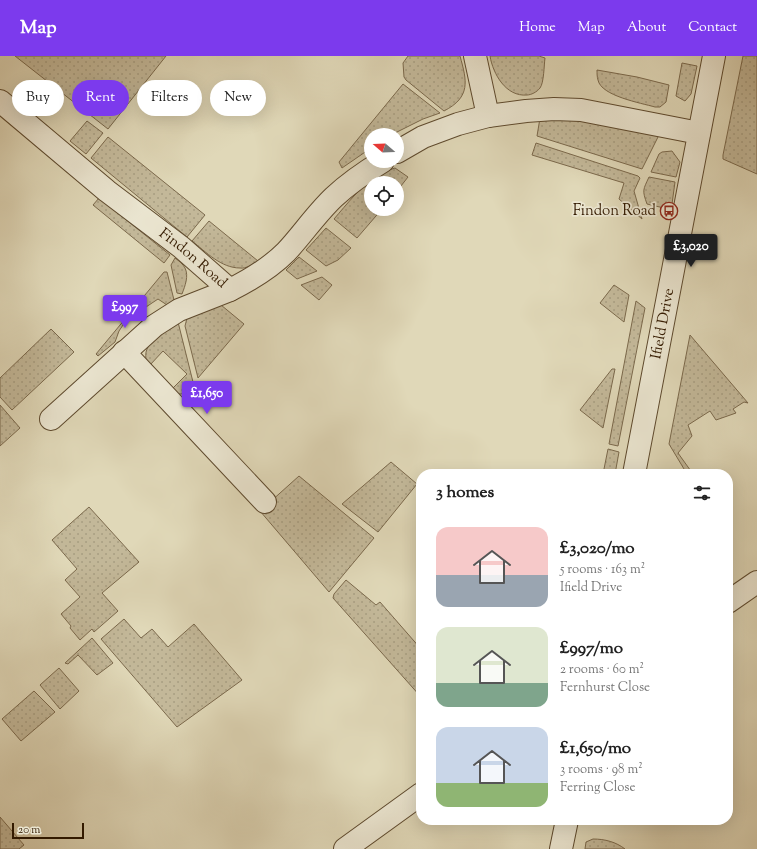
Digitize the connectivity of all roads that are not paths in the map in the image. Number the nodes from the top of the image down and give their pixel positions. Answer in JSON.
{"nodes":[{"id":1,"x":475,"y":56,"type":"edge"},
{"id":2,"x":714,"y":56,"type":"edge"},
{"id":3,"x":0,"y":101,"type":"edge"},
{"id":4,"x":488,"y":116,"type":"junction"},
{"id":5,"x":698,"y":133,"type":"junction"},
{"id":6,"x":404,"y":148,"type":"edge"},
{"id":7,"x":372,"y":168,"type":"edge"},
{"id":8,"x":230,"y":290,"type":"junction"},
{"id":9,"x":124,"y":352,"type":"junction"},
{"id":10,"x":51,"y":419,"type":"dead end"},
{"id":11,"x":635,"y":469,"type":"edge"},
{"id":12,"x":265,"y":502,"type":"dead end"},
{"id":13,"x":757,"y":582,"type":"edge"},
{"id":14,"x":733,"y":599,"type":"edge"},
{"id":15,"x":416,"y":798,"type":"edge"},
{"id":16,"x":566,"y":825,"type":"edge"},
{"id":17,"x":345,"y":849,"type":"edge"},
{"id":18,"x":561,"y":849,"type":"edge"}],
"edges":[{"from":1,"to":4,"type":"street"},
{"from":2,"to":5,"type":"street","name":"Ifield Drive"},
{"from":3,"to":8,"type":"street","name":"Findon Road"},
{"from":4,"to":5,"type":"street"},
{"from":4,"to":6,"type":"street"},
{"from":5,"to":11,"type":"street","name":"Ifield Drive"},
{"from":7,"to":8,"type":"street","name":"Findon Road"},
{"from":8,"to":9,"type":"street"},
{"from":9,"to":10,"type":"street"},
{"from":9,"to":12,"type":"street"},
{"from":13,"to":14,"type":"street"},
{"from":15,"to":17,"type":"street"},
{"from":16,"to":18,"type":"street"}]}
